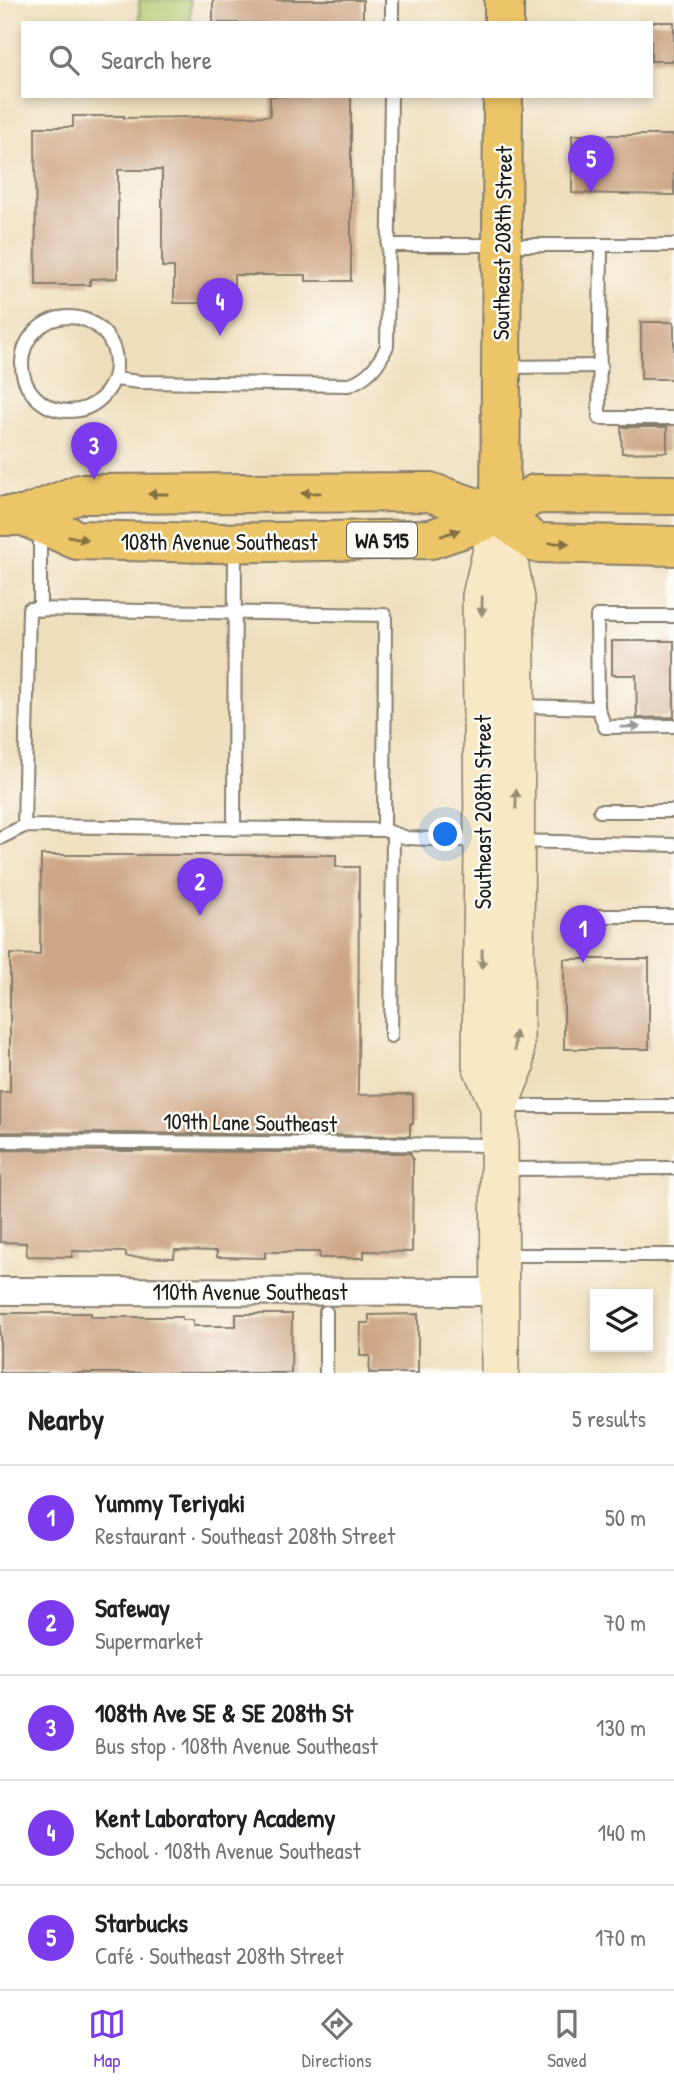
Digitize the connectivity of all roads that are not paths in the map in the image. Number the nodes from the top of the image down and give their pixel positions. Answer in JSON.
{"nodes":[{"id":1,"x":392,"y":0,"type":"edge"},
{"id":2,"x":504,"y":0,"type":"edge"},
{"id":3,"x":392,"y":21,"type":"edge"},
{"id":4,"x":504,"y":21,"type":"edge"},
{"id":5,"x":391,"y":98,"type":"edge"},
{"id":6,"x":503,"y":98,"type":"edge"},
{"id":7,"x":388,"y":245,"type":"junction"},
{"id":8,"x":674,"y":245,"type":"edge"},
{"id":9,"x":502,"y":246,"type":"junction"},
{"id":10,"x":601,"y":246,"type":"junction"},
{"id":11,"x":601,"y":366,"type":"junction"},
{"id":12,"x":501,"y":367,"type":"junction"},
{"id":13,"x":114,"y":379,"type":"junction"},
{"id":14,"x":674,"y":418,"type":"edge"},
{"id":15,"x":674,"y":495,"type":"edge"},
{"id":16,"x":500,"y":516,"type":"junction"},
{"id":17,"x":21,"y":519,"type":"edge"},
{"id":18,"x":235,"y":543,"type":"junction"},
{"id":19,"x":674,"y":546,"type":"edge"},
{"id":20,"x":40,"y":610,"type":"junction"},
{"id":21,"x":236,"y":613,"type":"junction"},
{"id":22,"x":674,"y":616,"type":"edge"},
{"id":23,"x":516,"y":705,"type":"junction"},
{"id":24,"x":598,"y":708,"type":"junction"},
{"id":25,"x":674,"y":726,"type":"edge"},
{"id":26,"x":600,"y":811,"type":"dead end"},
{"id":27,"x":674,"y":811,"type":"edge"},
{"id":28,"x":24,"y":827,"type":"junction"},
{"id":29,"x":234,"y":829,"type":"junction"},
{"id":30,"x":389,"y":832,"type":"junction"},
{"id":31,"x":0,"y":838,"type":"edge"},
{"id":32,"x":500,"y":841,"type":"junction"},
{"id":33,"x":674,"y":845,"type":"edge"},
{"id":34,"x":587,"y":916,"type":"dead end"},
{"id":35,"x":674,"y":916,"type":"edge"},
{"id":36,"x":391,"y":1037,"type":"dead end"},
{"id":37,"x":499,"y":1106,"type":"junction"},
{"id":38,"x":674,"y":1106,"type":"edge"},
{"id":39,"x":0,"y":1141,"type":"edge"},
{"id":40,"x":500,"y":1157,"type":"junction"},
{"id":41,"x":674,"y":1168,"type":"edge"},
{"id":42,"x":500,"y":1255,"type":"junction"},
{"id":43,"x":674,"y":1255,"type":"edge"},
{"id":44,"x":0,"y":1291,"type":"edge"},
{"id":45,"x":500,"y":1292,"type":"junction"},
{"id":46,"x":326,"y":1312,"type":"dead end"},
{"id":47,"x":326,"y":1373,"type":"edge"},
{"id":48,"x":500,"y":1373,"type":"edge"}],
"edges":[{"from":1,"to":3,"type":"lane"},
{"from":2,"to":4,"type":"main road"},
{"from":5,"to":7,"type":"lane"},
{"from":6,"to":9,"type":"main road","name":"Southeast 208th Street"},
{"from":7,"to":9,"type":"lane"},
{"from":7,"to":13,"type":"lane"},
{"from":8,"to":10,"type":"lane"},
{"from":9,"to":10,"type":"lane"},
{"from":9,"to":12,"type":"main road","name":"Southeast 208th Street"},
{"from":10,"to":11,"type":"lane"},
{"from":11,"to":12,"type":"lane"},
{"from":11,"to":14,"type":"lane"},
{"from":12,"to":16,"type":"main road","name":"Southeast 208th Street"},
{"from":13,"to":13,"type":"lane"},
{"from":15,"to":16,"type":"main road","name":"108th Avenue Southeast","number":"WA 515"},
{"from":16,"to":17,"type":"main road","name":"108th Avenue Southeast","number":"WA 515","one_way":true},
{"from":18,"to":16,"type":"main road","name":"108th Avenue Southeast","number":"WA 515","one_way":true},
{"from":16,"to":19,"type":"main road","name":"108th Avenue Southeast","number":"WA 515","one_way":true},
{"from":16,"to":23,"type":"main road","name":"Southeast 208th Street"},
{"from":16,"to":32,"type":"main road","name":"Southeast 208th Street","one_way":true},
{"from":17,"to":18,"type":"main road","name":"108th Avenue Southeast","number":"WA 515","one_way":true},
{"from":17,"to":20,"type":"lane"},
{"from":18,"to":21,"type":"lane"},
{"from":20,"to":21,"type":"lane"},
{"from":20,"to":28,"type":"lane"},
{"from":21,"to":29,"type":"lane"},
{"from":21,"to":30,"type":"lane"},
{"from":22,"to":24,"type":"lane"},
{"from":23,"to":24,"type":"lane"},
{"from":32,"to":23,"type":"main road","name":"Southeast 208th Street","one_way":true},
{"from":24,"to":25,"type":"lane","one_way":true},
{"from":26,"to":27,"type":"lane"},
{"from":28,"to":29,"type":"lane"},
{"from":28,"to":31,"type":"lane"},
{"from":29,"to":30,"type":"lane"},
{"from":30,"to":32,"type":"lane"},
{"from":30,"to":36,"type":"lane"},
{"from":32,"to":33,"type":"lane"},
{"from":32,"to":37,"type":"main road","name":"Southeast 208th Street"},
{"from":34,"to":35,"type":"lane"},
{"from":37,"to":38,"type":"lane"},
{"from":37,"to":40,"type":"main road","name":"Southeast 208th Street"},
{"from":39,"to":40,"type":"lane","name":"109th Lane Southeast"},
{"from":40,"to":41,"type":"lane","name":"109th Lane Southeast"},
{"from":40,"to":42,"type":"main road","name":"Southeast 208th Street"},
{"from":42,"to":43,"type":"lane"},
{"from":42,"to":45,"type":"main road","name":"Southeast 208th Street"},
{"from":44,"to":45,"type":"street","name":"110th Avenue Southeast"},
{"from":45,"to":48,"type":"main road","name":"Southeast 208th Street"},
{"from":46,"to":47,"type":"lane"}]}
